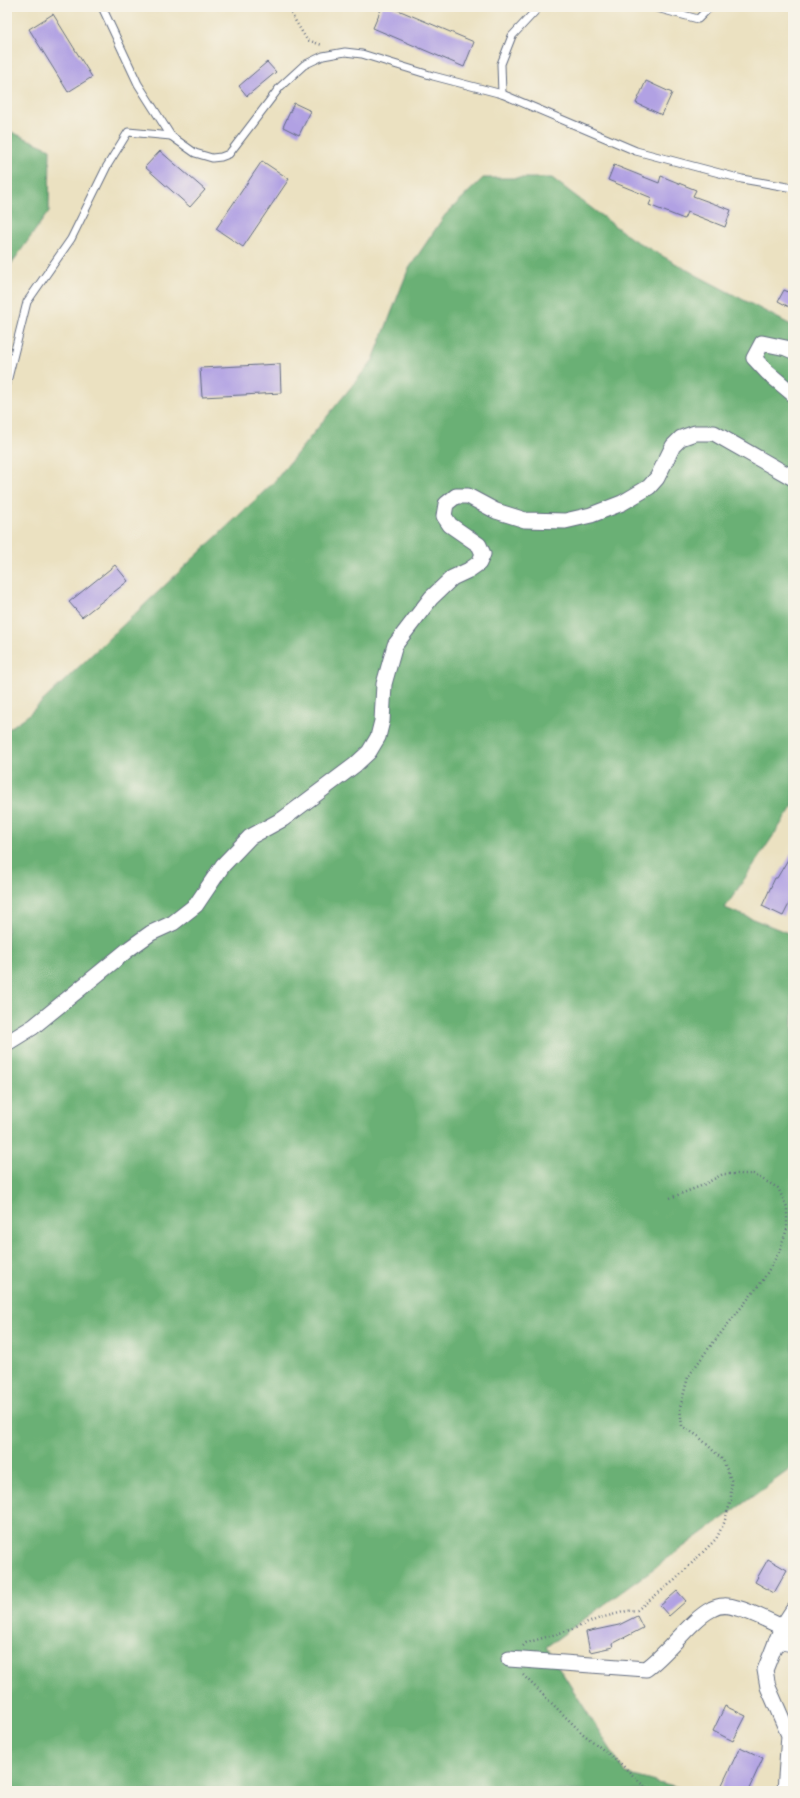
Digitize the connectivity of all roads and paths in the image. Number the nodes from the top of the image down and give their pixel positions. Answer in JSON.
{"nodes":[{"id":1,"x":102,"y":7,"type":"edge"},
{"id":2,"x":287,"y":7,"type":"edge"},
{"id":3,"x":538,"y":7,"type":"edge"},
{"id":4,"x":653,"y":7,"type":"edge"},
{"id":5,"x":710,"y":7,"type":"edge"},
{"id":6,"x":322,"y":45,"type":"dead end"},
{"id":7,"x":502,"y":94,"type":"junction"},
{"id":8,"x":171,"y":136,"type":"junction"},
{"id":9,"x":793,"y":188,"type":"edge"},
{"id":10,"x":793,"y":351,"type":"edge"},
{"id":11,"x":7,"y":382,"type":"edge"},
{"id":12,"x":793,"y":394,"type":"edge"},
{"id":13,"x":793,"y":478,"type":"edge"},
{"id":14,"x":7,"y":1043,"type":"edge"},
{"id":15,"x":670,"y":1198,"type":"dead end"},
{"id":16,"x":793,"y":1610,"type":"edge"},
{"id":17,"x":782,"y":1627,"type":"junction"},
{"id":18,"x":776,"y":1641,"type":"junction"},
{"id":19,"x":793,"y":1644,"type":"edge"},
{"id":20,"x":509,"y":1659,"type":"junction"},
{"id":21,"x":649,"y":1791,"type":"edge"},
{"id":22,"x":785,"y":1791,"type":"edge"}],
"edges":[{"from":1,"to":8,"type":"lane"},
{"from":2,"to":6,"type":"path"},
{"from":3,"to":7,"type":"lane"},
{"from":4,"to":5,"type":"lane"},
{"from":7,"to":8,"type":"lane"},
{"from":7,"to":9,"type":"lane"},
{"from":8,"to":11,"type":"lane"},
{"from":10,"to":12,"type":"street"},
{"from":13,"to":14,"type":"street"},
{"from":15,"to":20,"type":"path"},
{"from":16,"to":17,"type":"street"},
{"from":17,"to":18,"type":"street"},
{"from":17,"to":20,"type":"street"},
{"from":18,"to":19,"type":"street"},
{"from":18,"to":22,"type":"street"},
{"from":20,"to":21,"type":"path"}]}
